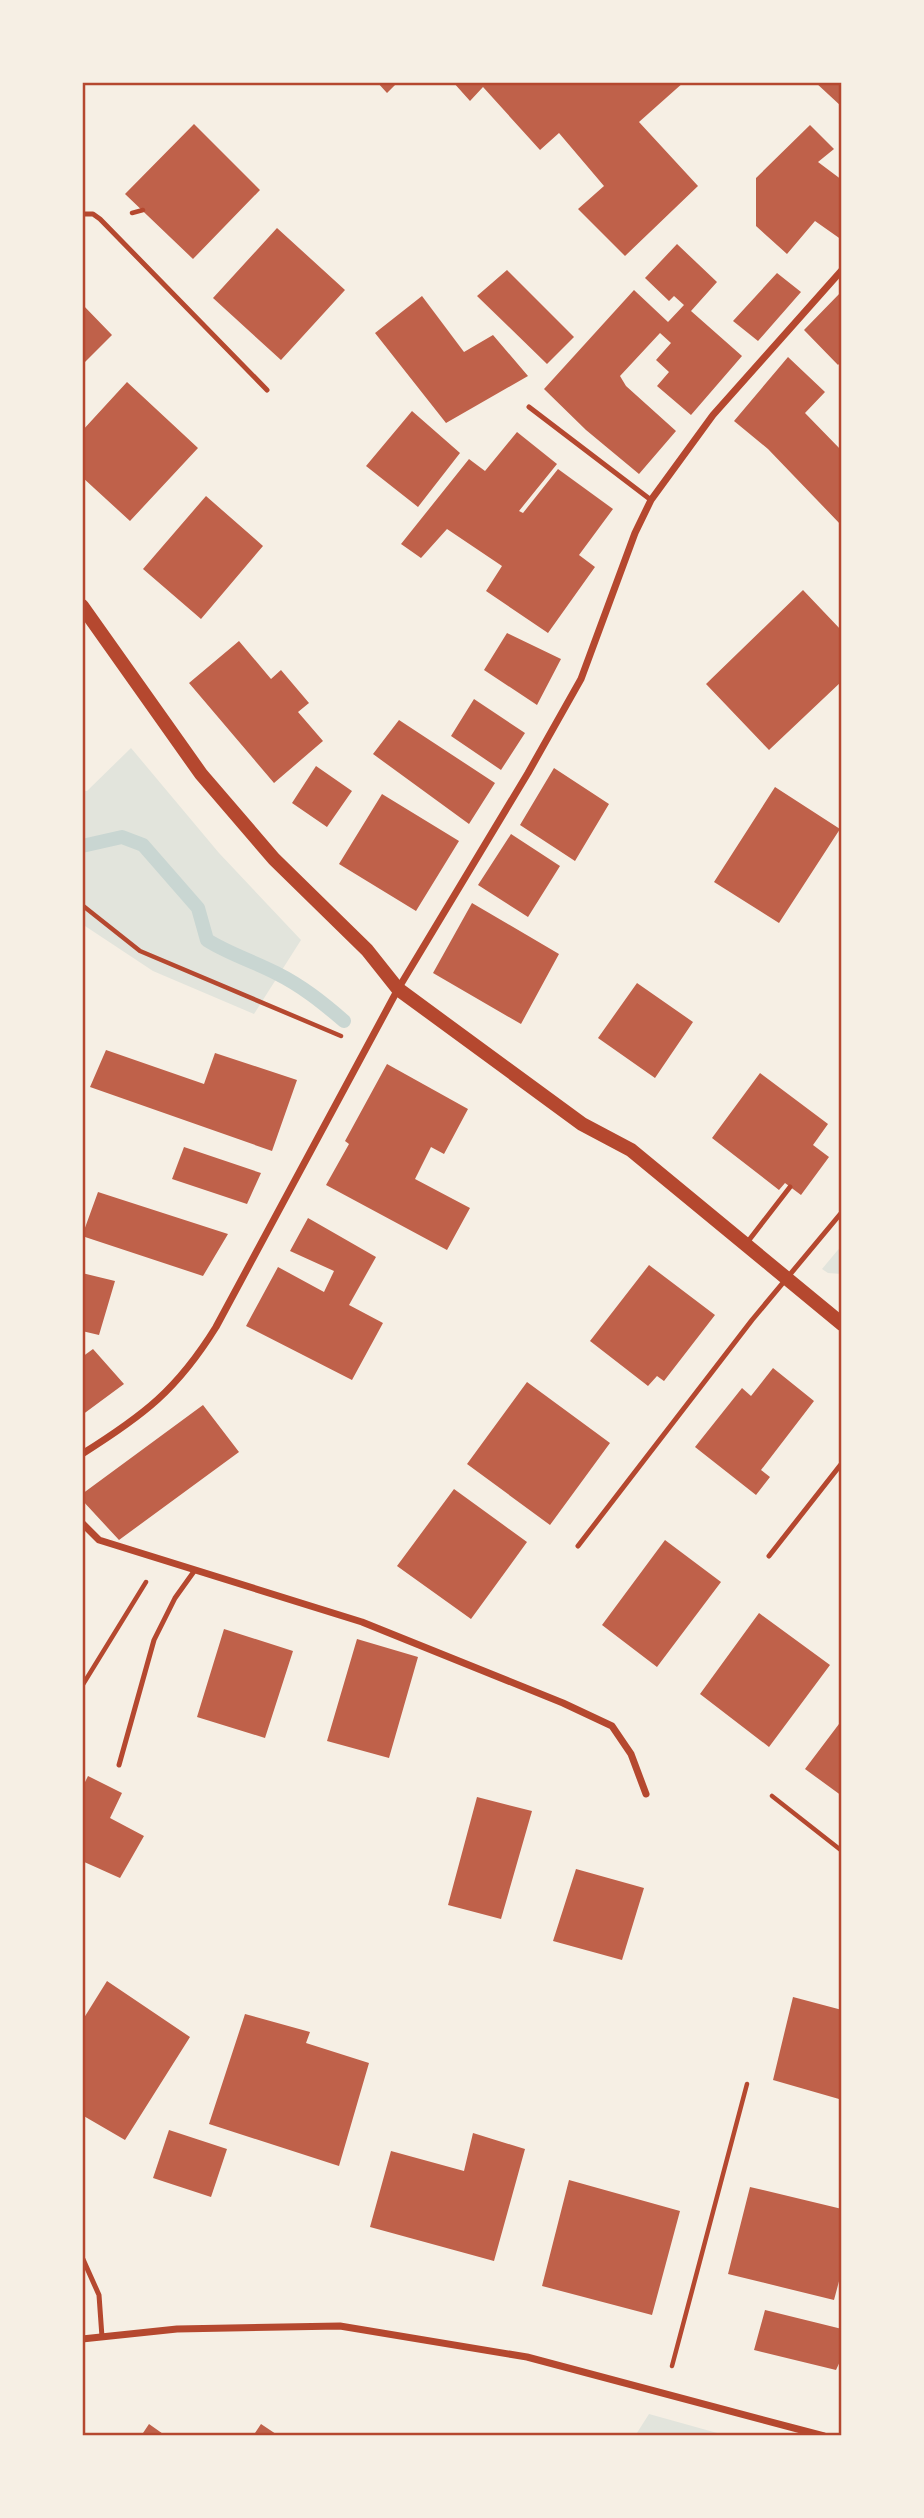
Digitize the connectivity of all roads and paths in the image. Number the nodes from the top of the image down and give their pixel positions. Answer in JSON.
{"nodes":[{"id":1,"x":82,"y":214,"type":"edge"},
{"id":2,"x":842,"y":270,"type":"edge"},
{"id":3,"x":267,"y":390,"type":"dead end"},
{"id":4,"x":529,"y":407,"type":"dead end"},
{"id":5,"x":651,"y":500,"type":"junction"},
{"id":6,"x":82,"y":606,"type":"edge"},
{"id":7,"x":82,"y":905,"type":"edge"},
{"id":8,"x":398,"y":989,"type":"junction"},
{"id":9,"x":345,"y":1038,"type":"dead end"},
{"id":10,"x":790,"y":1187,"type":"dead end"},
{"id":11,"x":842,"y":1212,"type":"edge"},
{"id":12,"x":746,"y":1244,"type":"junction"},
{"id":13,"x":787,"y":1279,"type":"junction"},
{"id":14,"x":842,"y":1324,"type":"edge"},
{"id":15,"x":82,"y":1454,"type":"edge"},
{"id":16,"x":842,"y":1463,"type":"edge"},
{"id":17,"x":82,"y":1523,"type":"edge"},
{"id":18,"x":578,"y":1546,"type":"dead end"},
{"id":19,"x":769,"y":1556,"type":"dead end"},
{"id":20,"x":161,"y":1558,"type":"junction"},
{"id":21,"x":195,"y":1570,"type":"junction"},
{"id":22,"x":82,"y":1686,"type":"edge"},
{"id":23,"x":119,"y":1765,"type":"dead end"},
{"id":24,"x":646,"y":1794,"type":"dead end"},
{"id":25,"x":772,"y":1796,"type":"dead end"},
{"id":26,"x":842,"y":1851,"type":"edge"},
{"id":27,"x":747,"y":2084,"type":"dead end"},
{"id":28,"x":82,"y":2258,"type":"edge"},
{"id":29,"x":102,"y":2337,"type":"junction"},
{"id":30,"x":82,"y":2339,"type":"edge"},
{"id":31,"x":672,"y":2366,"type":"dead end"},
{"id":32,"x":824,"y":2436,"type":"edge"}],
"edges":[{"from":1,"to":3,"type":"lane"},
{"from":2,"to":5,"type":"street"},
{"from":4,"to":5,"type":"lane"},
{"from":5,"to":8,"type":"street"},
{"from":6,"to":8,"type":"main road"},
{"from":7,"to":9,"type":"path"},
{"from":8,"to":12,"type":"main road"},
{"from":8,"to":15,"type":"street"},
{"from":10,"to":12,"type":"lane"},
{"from":11,"to":13,"type":"lane"},
{"from":12,"to":13,"type":"main road"},
{"from":13,"to":14,"type":"main road"},
{"from":13,"to":18,"type":"lane"},
{"from":16,"to":19,"type":"lane"},
{"from":17,"to":20,"type":"street"},
{"from":20,"to":21,"type":"street"},
{"from":20,"to":22,"type":"path"},
{"from":21,"to":23,"type":"lane"},
{"from":21,"to":24,"type":"street"},
{"from":25,"to":26,"type":"path"},
{"from":27,"to":31,"type":"path"},
{"from":28,"to":29,"type":"lane"},
{"from":29,"to":30,"type":"street"},
{"from":29,"to":32,"type":"street"}]}
